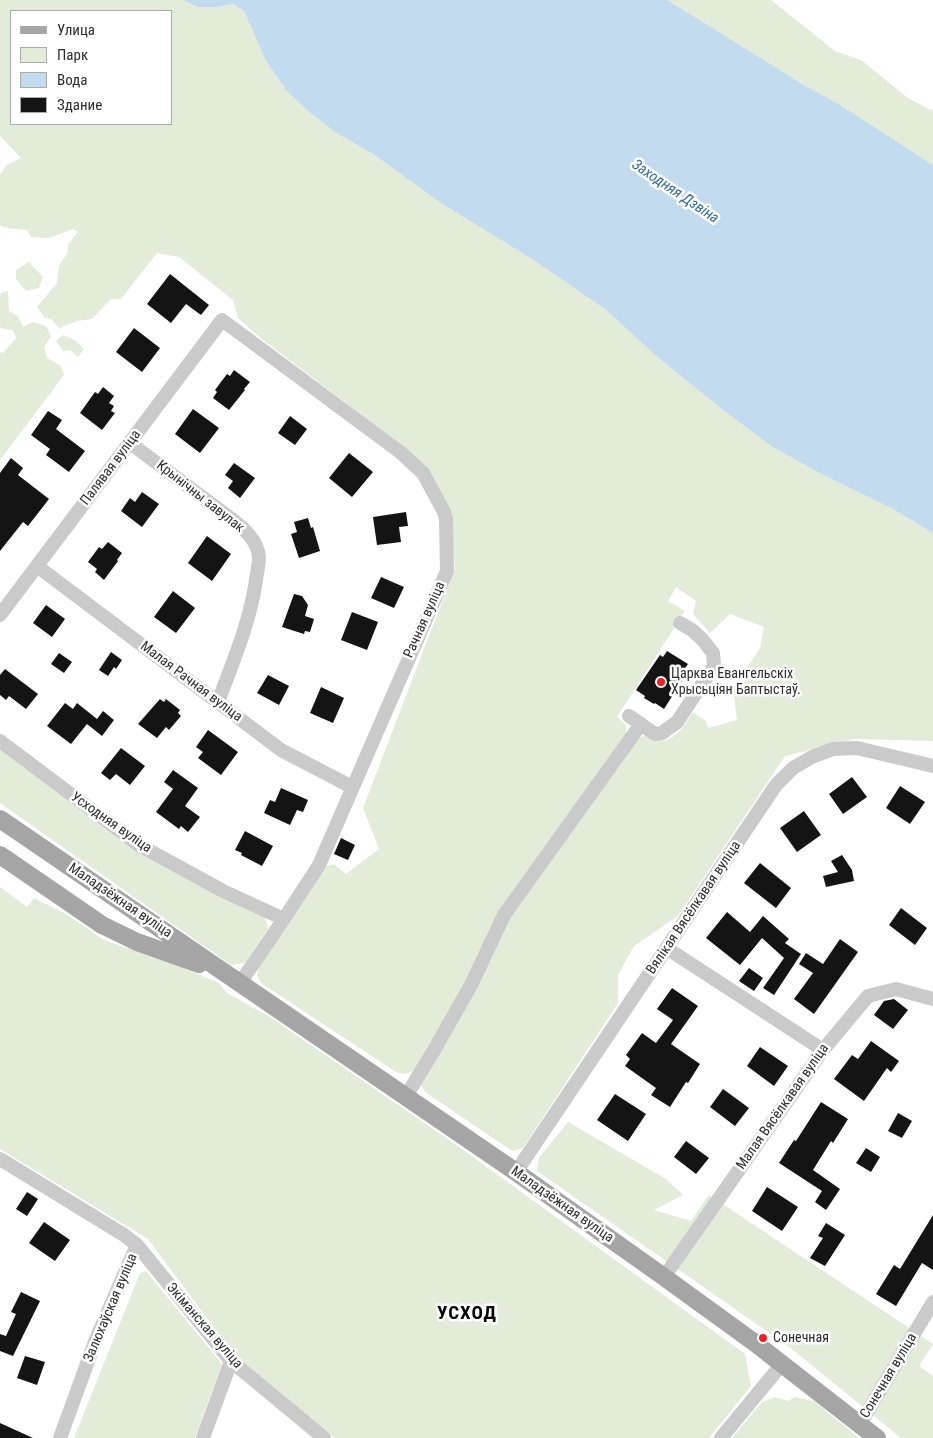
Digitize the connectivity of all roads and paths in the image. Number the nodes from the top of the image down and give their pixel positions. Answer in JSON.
{"nodes":[{"id":1,"x":222,"y":320,"type":"joint"},
{"id":2,"x":130,"y":443,"type":"junction"},
{"id":3,"x":37,"y":566,"type":"junction"},
{"id":4,"x":0,"y":616,"type":"edge"},
{"id":5,"x":680,"y":623,"type":"dead end"},
{"id":6,"x":218,"y":702,"type":"junction"},
{"id":7,"x":629,"y":716,"type":"dead end"},
{"id":8,"x":641,"y":724,"type":"junction"},
{"id":9,"x":0,"y":741,"type":"edge"},
{"id":10,"x":933,"y":766,"type":"edge"},
{"id":11,"x":352,"y":786,"type":"junction"},
{"id":12,"x":0,"y":819,"type":"edge"},
{"id":13,"x":0,"y":855,"type":"edge"},
{"id":14,"x":284,"y":919,"type":"junction"},
{"id":15,"x":668,"y":949,"type":"junction"},
{"id":16,"x":240,"y":984,"type":"junction"},
{"id":17,"x":933,"y":999,"type":"edge"},
{"id":18,"x":823,"y":1050,"type":"junction"},
{"id":19,"x":406,"y":1096,"type":"junction"},
{"id":20,"x":0,"y":1159,"type":"edge"},
{"id":21,"x":516,"y":1172,"type":"junction"},
{"id":22,"x":137,"y":1245,"type":"junction"},
{"id":23,"x":664,"y":1277,"type":"junction"},
{"id":24,"x":933,"y":1302,"type":"edge"},
{"id":25,"x":231,"y":1361,"type":"junction"},
{"id":26,"x":782,"y":1364,"type":"junction"},
{"id":27,"x":860,"y":1424,"type":"junction"},
{"id":28,"x":60,"y":1438,"type":"edge"},
{"id":29,"x":203,"y":1438,"type":"edge"},
{"id":30,"x":324,"y":1438,"type":"edge"},
{"id":31,"x":721,"y":1438,"type":"edge"},
{"id":32,"x":877,"y":1438,"type":"edge"}],
"edges":[{"from":1,"to":2,"type":"street","name":"Палявая вуліца"},
{"from":1,"to":11,"type":"street","name":"Рачная вуліца"},
{"from":2,"to":3,"type":"street","name":"Палявая вуліца"},
{"from":2,"to":6,"type":"street","name":"Крынічны завулак"},
{"from":3,"to":4,"type":"street","name":"Палявая вуліца"},
{"from":3,"to":6,"type":"street","name":"Малая Рачная вуліца"},
{"from":5,"to":8,"type":"street"},
{"from":6,"to":11,"type":"street","name":"Малая Рачная вуліца"},
{"from":7,"to":8,"type":"street"},
{"from":8,"to":19,"type":"street"},
{"from":9,"to":14,"type":"street","name":"Усходняя вуліца"},
{"from":10,"to":15,"type":"street","name":"Вялікая Вясёлкавая вуліца"},
{"from":11,"to":14,"type":"street","name":"Рачная вуліца"},
{"from":12,"to":16,"type":"main road","name":"Маладзёжная вуліца"},
{"from":13,"to":16,"type":"main road","name":"Маладзёжная вуліца"},
{"from":14,"to":16,"type":"street","name":"Рачная вуліца"},
{"from":15,"to":18,"type":"street"},
{"from":15,"to":21,"type":"street","name":"Вялікая Вясёлкавая вуліца"},
{"from":16,"to":19,"type":"main road","name":"Маладзёжная вуліца"},
{"from":17,"to":18,"type":"street","name":"Малая Вясёлкавая вуліца"},
{"from":18,"to":23,"type":"street","name":"Малая Вясёлкавая вуліца"},
{"from":19,"to":21,"type":"main road","name":"Маладзёжная вуліца"},
{"from":20,"to":22,"type":"street","name":"Залюхаўская вуліца"},
{"from":21,"to":23,"type":"main road","name":"Маладзёжная вуліца"},
{"from":22,"to":25,"type":"street","name":"Экіманская вуліца"},
{"from":22,"to":28,"type":"street","name":"Залюхаўская вуліца"},
{"from":23,"to":26,"type":"main road","name":"Маладзёжная вуліца"},
{"from":24,"to":27,"type":"street","name":"Сонечная вуліца"},
{"from":25,"to":29,"type":"street"},
{"from":25,"to":30,"type":"street","name":"Экіманская вуліца"},
{"from":26,"to":27,"type":"main road","name":"Маладзёжная вуліца"},
{"from":26,"to":31,"type":"street"},
{"from":27,"to":32,"type":"main road","name":"Маладзёжная вуліца"}]}
